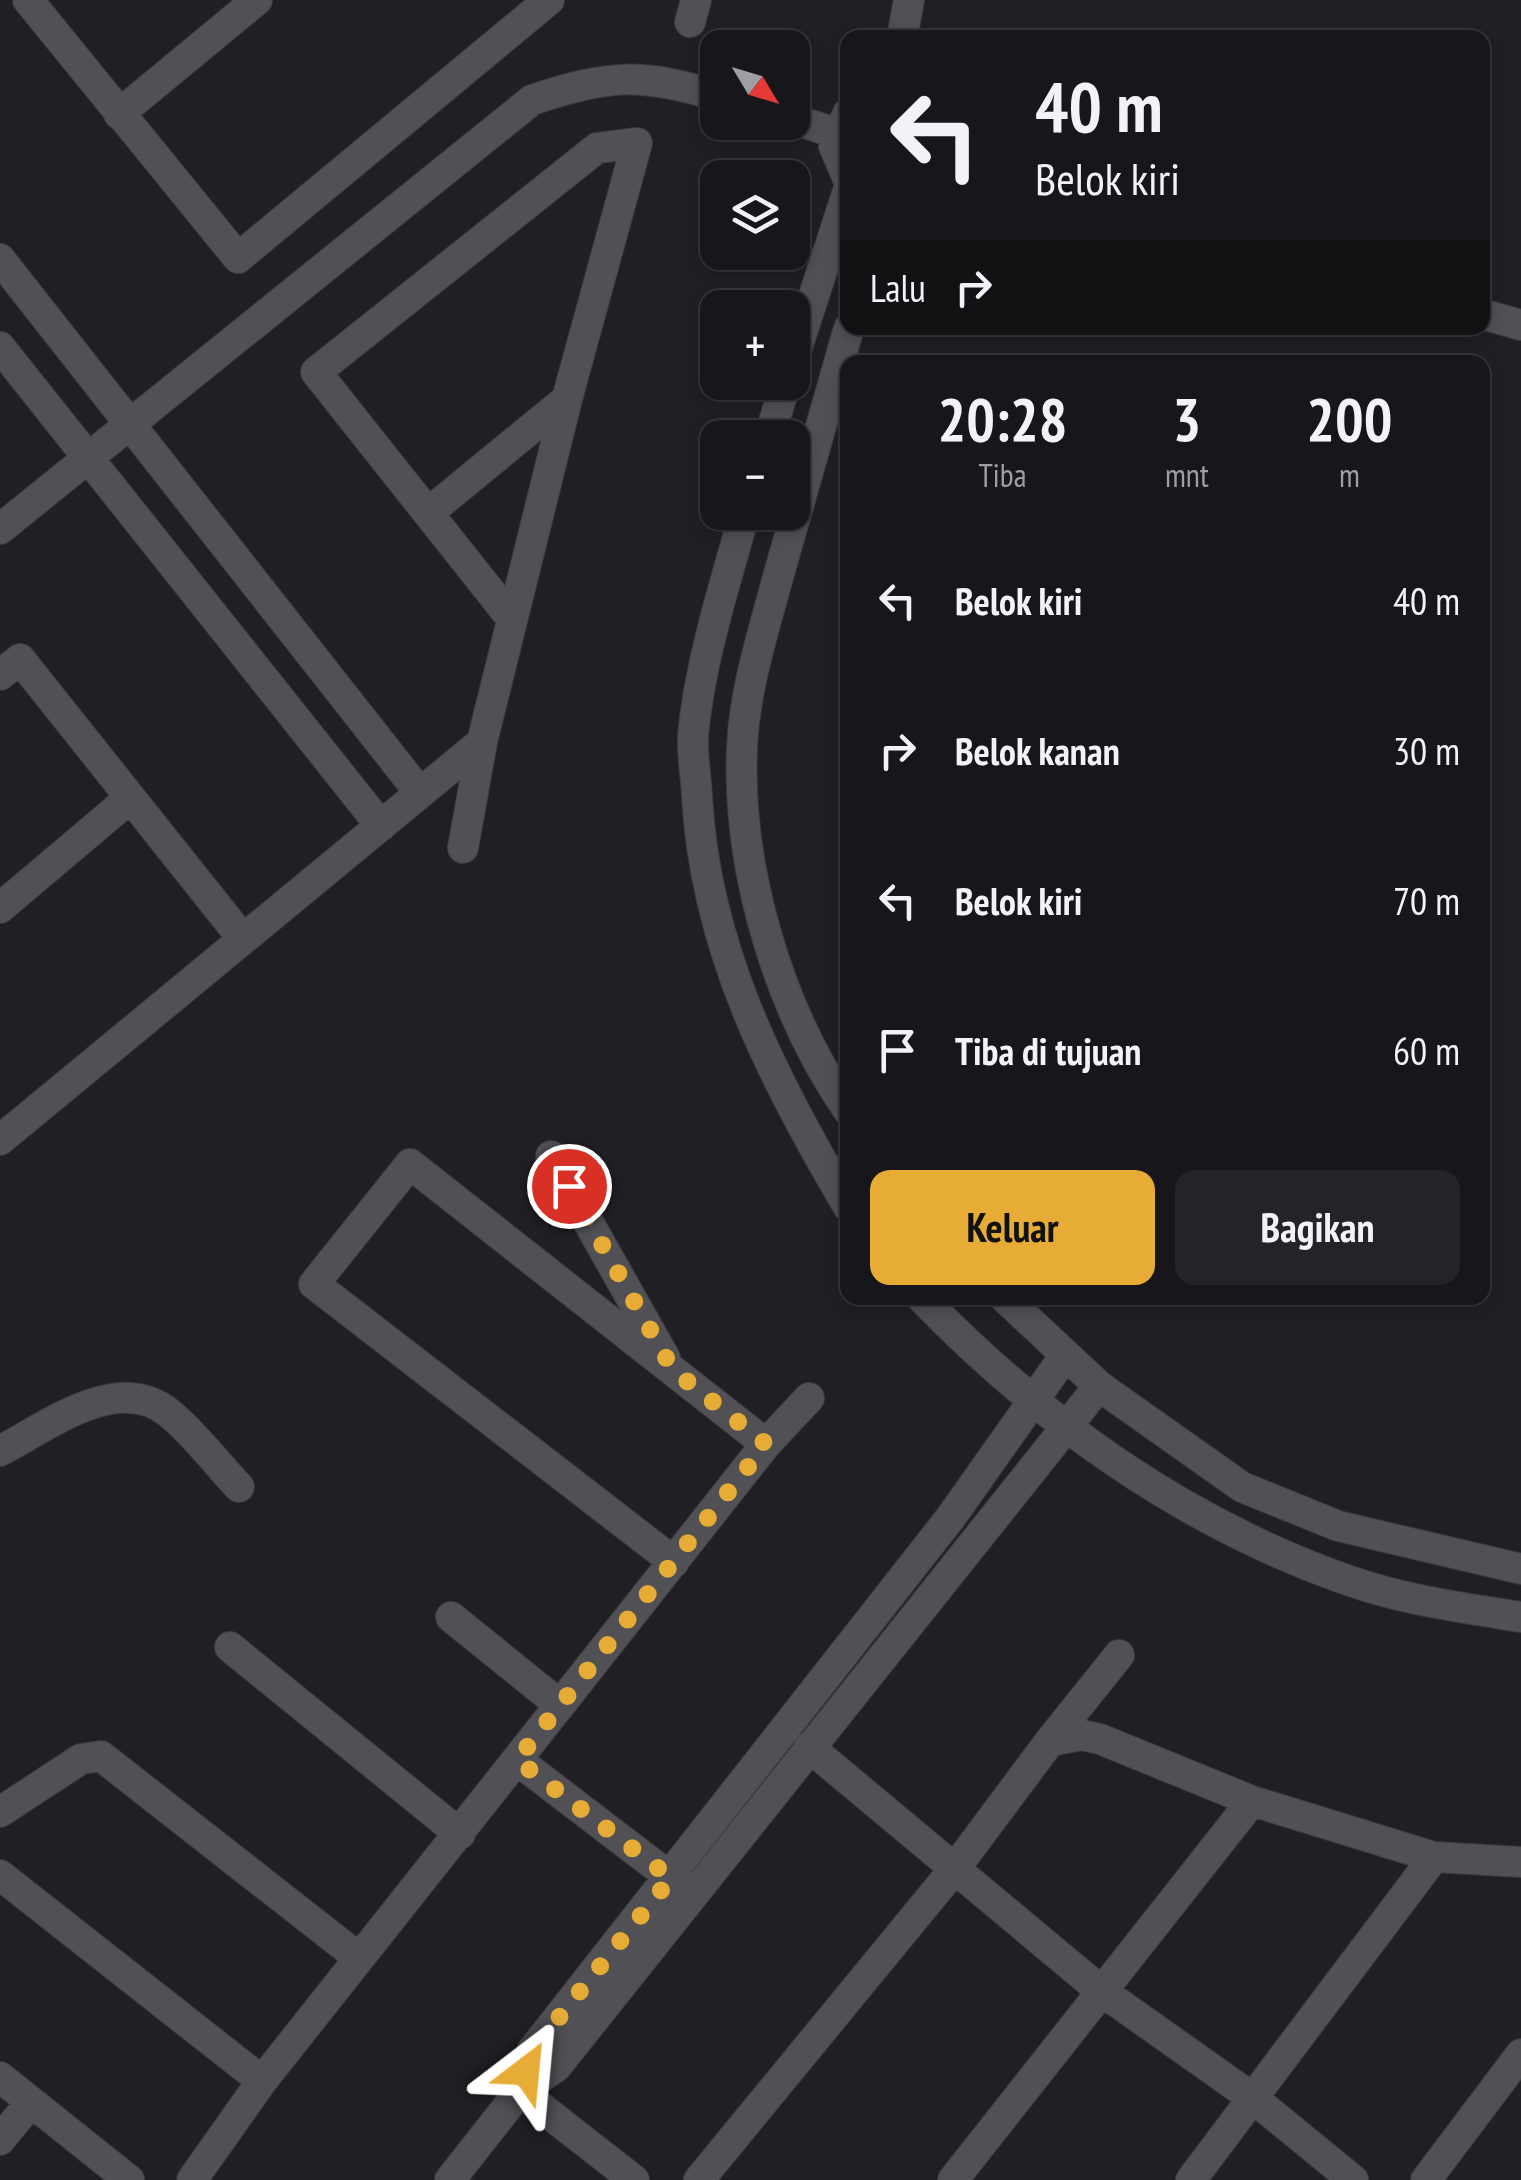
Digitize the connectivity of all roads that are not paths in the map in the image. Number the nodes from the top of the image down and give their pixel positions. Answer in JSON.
{"nodes":[{"id":1,"x":28,"y":0,"type":"edge"},
{"id":2,"x":257,"y":0,"type":"edge"},
{"id":3,"x":549,"y":0,"type":"edge"},
{"id":4,"x":910,"y":0,"type":"edge"},
{"id":5,"x":904,"y":30,"type":"edge"},
{"id":6,"x":700,"y":91,"type":"edge"},
{"id":7,"x":119,"y":114,"type":"junction"},
{"id":8,"x":810,"y":120,"type":"edge"},
{"id":9,"x":840,"y":123,"type":"edge"},
{"id":10,"x":840,"y":135,"type":"edge"},
{"id":11,"x":840,"y":166,"type":"edge"},
{"id":12,"x":840,"y":215,"type":"edge"},
{"id":13,"x":0,"y":258,"type":"edge"},
{"id":14,"x":810,"y":307,"type":"edge"},
{"id":15,"x":1490,"y":316,"type":"edge"},
{"id":16,"x":1521,"y":324,"type":"edge"},
{"id":17,"x":0,"y":347,"type":"edge"},
{"id":18,"x":840,"y":359,"type":"edge"},
{"id":19,"x":567,"y":399,"type":"junction"},
{"id":20,"x":130,"y":424,"type":"junction"},
{"id":21,"x":810,"y":445,"type":"edge"},
{"id":22,"x":815,"y":446,"type":"junction"},
{"id":23,"x":88,"y":458,"type":"junction"},
{"id":24,"x":428,"y":513,"type":"junction"},
{"id":25,"x":0,"y":529,"type":"edge"},
{"id":26,"x":740,"y":530,"type":"edge"},
{"id":27,"x":512,"y":619,"type":"junction"},
{"id":28,"x":0,"y":675,"type":"edge"},
{"id":29,"x":482,"y":742,"type":"junction"},
{"id":30,"x":420,"y":793,"type":"junction"},
{"id":31,"x":130,"y":798,"type":"junction"},
{"id":32,"x":381,"y":826,"type":"junction"},
{"id":33,"x":463,"y":848,"type":"dead end"},
{"id":34,"x":0,"y":908,"type":"edge"},
{"id":35,"x":243,"y":939,"type":"junction"},
{"id":36,"x":840,"y":1096,"type":"edge"},
{"id":37,"x":0,"y":1140,"type":"edge"},
{"id":38,"x":551,"y":1156,"type":"dead end"},
{"id":39,"x":840,"y":1192,"type":"edge"},
{"id":40,"x":929,"y":1305,"type":"edge"},
{"id":41,"x":1013,"y":1305,"type":"edge"},
{"id":42,"x":1064,"y":1357,"type":"junction"},
{"id":43,"x":673,"y":1370,"type":"junction"},
{"id":44,"x":1099,"y":1386,"type":"junction"},
{"id":45,"x":809,"y":1398,"type":"dead end"},
{"id":46,"x":1031,"y":1401,"type":"junction"},
{"id":47,"x":1067,"y":1429,"type":"junction"},
{"id":48,"x":766,"y":1444,"type":"junction"},
{"id":49,"x":0,"y":1451,"type":"edge"},
{"id":50,"x":239,"y":1486,"type":"dead end"},
{"id":51,"x":951,"y":1517,"type":"junction"},
{"id":52,"x":977,"y":1540,"type":"junction"},
{"id":53,"x":674,"y":1562,"type":"junction"},
{"id":54,"x":1521,"y":1569,"type":"edge"},
{"id":55,"x":451,"y":1617,"type":"dead end"},
{"id":56,"x":1521,"y":1617,"type":"edge"},
{"id":57,"x":230,"y":1647,"type":"dead end"},
{"id":58,"x":1119,"y":1655,"type":"dead end"},
{"id":59,"x":560,"y":1705,"type":"junction"},
{"id":60,"x":1050,"y":1741,"type":"junction"},
{"id":61,"x":809,"y":1747,"type":"junction"},
{"id":62,"x":517,"y":1760,"type":"junction"},
{"id":63,"x":1252,"y":1801,"type":"junction"},
{"id":64,"x":0,"y":1812,"type":"edge"},
{"id":65,"x":460,"y":1834,"type":"junction"},
{"id":66,"x":1434,"y":1857,"type":"junction"},
{"id":67,"x":1521,"y":1862,"type":"edge"},
{"id":68,"x":956,"y":1867,"type":"junction"},
{"id":69,"x":0,"y":1876,"type":"edge"},
{"id":70,"x":682,"y":1886,"type":"junction"},
{"id":71,"x":359,"y":1958,"type":"junction"},
{"id":72,"x":1100,"y":1990,"type":"junction"},
{"id":73,"x":1521,"y":2054,"type":"edge"},
{"id":74,"x":0,"y":2077,"type":"edge"},
{"id":75,"x":262,"y":2081,"type":"junction"},
{"id":76,"x":520,"y":2091,"type":"junction"},
{"id":77,"x":1254,"y":2098,"type":"junction"},
{"id":78,"x":30,"y":2102,"type":"junction"},
{"id":79,"x":0,"y":2140,"type":"edge"},
{"id":80,"x":128,"y":2180,"type":"edge"},
{"id":81,"x":192,"y":2180,"type":"edge"},
{"id":82,"x":450,"y":2180,"type":"edge"},
{"id":83,"x":634,"y":2180,"type":"edge"},
{"id":84,"x":700,"y":2180,"type":"edge"},
{"id":85,"x":952,"y":2180,"type":"edge"},
{"id":86,"x":1191,"y":2180,"type":"edge"},
{"id":87,"x":1353,"y":2180,"type":"edge"},
{"id":88,"x":1426,"y":2180,"type":"edge"}],
"edges":[{"from":1,"to":7,"type":"street"},
{"from":2,"to":7,"type":"street"},
{"from":3,"to":7,"type":"street"},
{"from":4,"to":5,"type":"street"},
{"from":6,"to":20,"type":"street"},
{"from":8,"to":9,"type":"street"},
{"from":10,"to":11,"type":"street"},
{"from":12,"to":14,"type":"street"},
{"from":13,"to":20,"type":"street"},
{"from":15,"to":16,"type":"street"},
{"from":17,"to":23,"type":"street"},
{"from":18,"to":22,"type":"street"},
{"from":19,"to":24,"type":"street"},
{"from":19,"to":24,"type":"street"},
{"from":19,"to":27,"type":"street"},
{"from":20,"to":23,"type":"street"},
{"from":20,"to":30,"type":"street"},
{"from":21,"to":22,"type":"street"},
{"from":22,"to":36,"type":"street"},
{"from":23,"to":25,"type":"street"},
{"from":23,"to":32,"type":"street"},
{"from":24,"to":27,"type":"street"},
{"from":26,"to":39,"type":"street"},
{"from":27,"to":29,"type":"street"},
{"from":28,"to":31,"type":"street"},
{"from":29,"to":30,"type":"street"},
{"from":29,"to":33,"type":"street"},
{"from":30,"to":32,"type":"street"},
{"from":31,"to":34,"type":"street"},
{"from":31,"to":35,"type":"street"},
{"from":32,"to":35,"type":"street"},
{"from":35,"to":37,"type":"street"},
{"from":38,"to":43,"type":"street"},
{"from":40,"to":46,"type":"street"},
{"from":41,"to":42,"type":"street"},
{"from":42,"to":44,"type":"street"},
{"from":42,"to":46,"type":"street"},
{"from":43,"to":48,"type":"street"},
{"from":43,"to":53,"type":"street"},
{"from":44,"to":47,"type":"street"},
{"from":44,"to":54,"type":"street"},
{"from":45,"to":48,"type":"street"},
{"from":46,"to":47,"type":"street"},
{"from":46,"to":51,"type":"street"},
{"from":47,"to":52,"type":"street"},
{"from":47,"to":56,"type":"street"},
{"from":48,"to":53,"type":"street"},
{"from":49,"to":50,"type":"street"},
{"from":51,"to":52,"type":"street"},
{"from":51,"to":70,"type":"street"},
{"from":52,"to":61,"type":"street"},
{"from":53,"to":59,"type":"street"},
{"from":55,"to":59,"type":"street"},
{"from":57,"to":65,"type":"street"},
{"from":58,"to":60,"type":"street"},
{"from":59,"to":62,"type":"street"},
{"from":60,"to":63,"type":"street"},
{"from":60,"to":68,"type":"street"},
{"from":61,"to":68,"type":"street"},
{"from":61,"to":70,"type":"street"},
{"from":62,"to":65,"type":"street"},
{"from":62,"to":70,"type":"street"},
{"from":63,"to":66,"type":"street"},
{"from":63,"to":72,"type":"street"},
{"from":64,"to":71,"type":"street"},
{"from":65,"to":71,"type":"street"},
{"from":66,"to":67,"type":"street"},
{"from":66,"to":77,"type":"street"},
{"from":68,"to":72,"type":"street"},
{"from":68,"to":84,"type":"street"},
{"from":69,"to":75,"type":"street"},
{"from":70,"to":76,"type":"street"},
{"from":71,"to":75,"type":"street"},
{"from":72,"to":77,"type":"street"},
{"from":72,"to":85,"type":"street"},
{"from":73,"to":88,"type":"street"},
{"from":74,"to":78,"type":"street"},
{"from":75,"to":81,"type":"street"},
{"from":76,"to":82,"type":"street"},
{"from":76,"to":83,"type":"street"},
{"from":77,"to":86,"type":"street"},
{"from":77,"to":87,"type":"street"},
{"from":78,"to":79,"type":"street"},
{"from":78,"to":80,"type":"street"}]}
